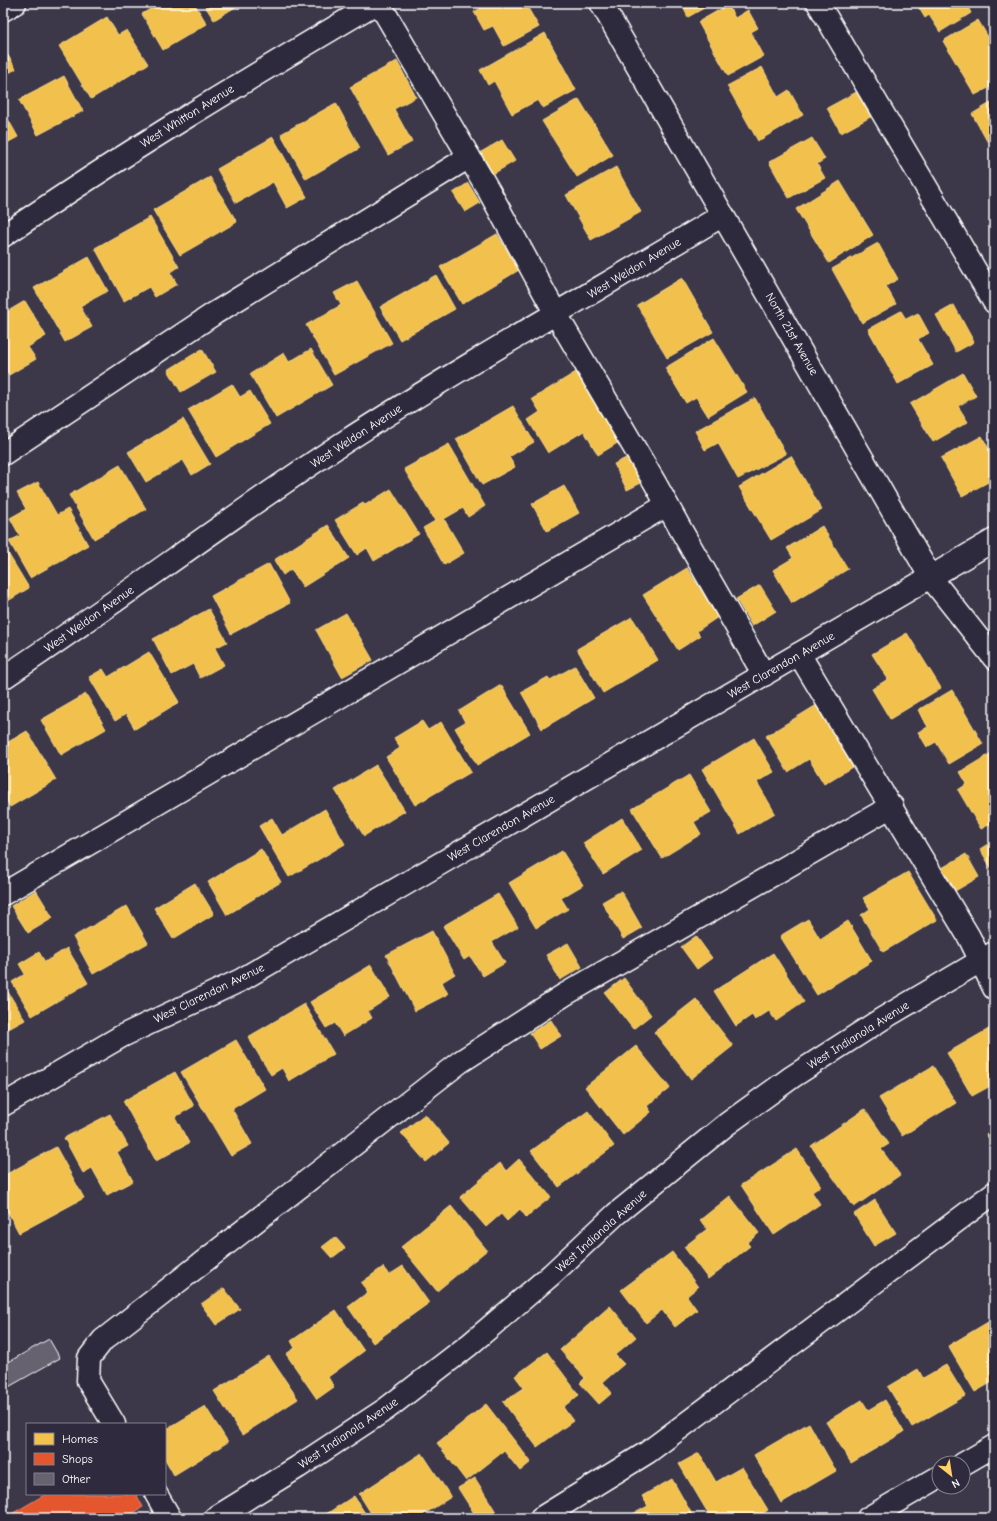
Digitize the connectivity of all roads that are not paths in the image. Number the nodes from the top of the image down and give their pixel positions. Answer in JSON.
{"nodes":[{"id":1,"x":15,"y":3,"type":"edge"},
{"id":2,"x":376,"y":3,"type":"edge"},
{"id":3,"x":379,"y":3,"type":"edge"},
{"id":4,"x":601,"y":3,"type":"edge"},
{"id":5,"x":818,"y":3,"type":"edge"},
{"id":6,"x":3,"y":10,"type":"edge"},
{"id":7,"x":469,"y":157,"type":"junction"},
{"id":8,"x":723,"y":215,"type":"junction"},
{"id":9,"x":3,"y":236,"type":"edge"},
{"id":10,"x":994,"y":302,"type":"edge"},
{"id":11,"x":556,"y":314,"type":"junction"},
{"id":12,"x":3,"y":454,"type":"edge"},
{"id":13,"x":667,"y":505,"type":"junction"},
{"id":14,"x":994,"y":540,"type":"edge"},
{"id":15,"x":931,"y":578,"type":"junction"},
{"id":16,"x":800,"y":654,"type":"junction"},
{"id":17,"x":994,"y":658,"type":"edge"},
{"id":18,"x":764,"y":675,"type":"junction"},
{"id":19,"x":3,"y":678,"type":"edge"},
{"id":20,"x":892,"y":806,"type":"junction"},
{"id":21,"x":3,"y":894,"type":"edge"},
{"id":22,"x":987,"y":957,"type":"edge"},
{"id":23,"x":994,"y":988,"type":"edge"},
{"id":24,"x":3,"y":1105,"type":"edge"},
{"id":25,"x":994,"y":1193,"type":"edge"},
{"id":26,"x":113,"y":1423,"type":"edge"},
{"id":27,"x":994,"y":1446,"type":"edge"},
{"id":28,"x":971,"y":1459,"type":"edge"},
{"id":29,"x":931,"y":1482,"type":"edge"},
{"id":30,"x":157,"y":1495,"type":"edge"},
{"id":31,"x":170,"y":1518,"type":"edge"},
{"id":32,"x":215,"y":1518,"type":"edge"},
{"id":33,"x":541,"y":1518,"type":"edge"},
{"id":34,"x":868,"y":1518,"type":"edge"}],
"edges":[{"from":1,"to":6,"type":"street"},
{"from":2,"to":9,"type":"street","name":"West Whitton Avenue"},
{"from":3,"to":7,"type":"street"},
{"from":4,"to":8,"type":"street","name":"North 21st Avenue"},
{"from":5,"to":10,"type":"street"},
{"from":7,"to":11,"type":"street"},
{"from":7,"to":12,"type":"street"},
{"from":8,"to":11,"type":"street","name":"West Weldon Avenue"},
{"from":8,"to":15,"type":"street","name":"North 21st Avenue"},
{"from":11,"to":13,"type":"street"},
{"from":11,"to":19,"type":"street","name":"West Weldon Avenue"},
{"from":13,"to":18,"type":"street"},
{"from":13,"to":21,"type":"street"},
{"from":14,"to":15,"type":"street","name":"West Clarendon Avenue"},
{"from":15,"to":16,"type":"street","name":"West Clarendon Avenue"},
{"from":15,"to":17,"type":"street","name":"North 21st Avenue"},
{"from":16,"to":18,"type":"street","name":"West Clarendon Avenue"},
{"from":16,"to":20,"type":"street"},
{"from":18,"to":24,"type":"street","name":"West Clarendon Avenue"},
{"from":20,"to":22,"type":"street"},
{"from":20,"to":26,"type":"street"},
{"from":22,"to":23,"type":"street"},
{"from":22,"to":32,"type":"street","name":"West Indianola Avenue"},
{"from":25,"to":33,"type":"street"},
{"from":27,"to":28,"type":"street"},
{"from":29,"to":34,"type":"street"},
{"from":30,"to":31,"type":"street"}]}
